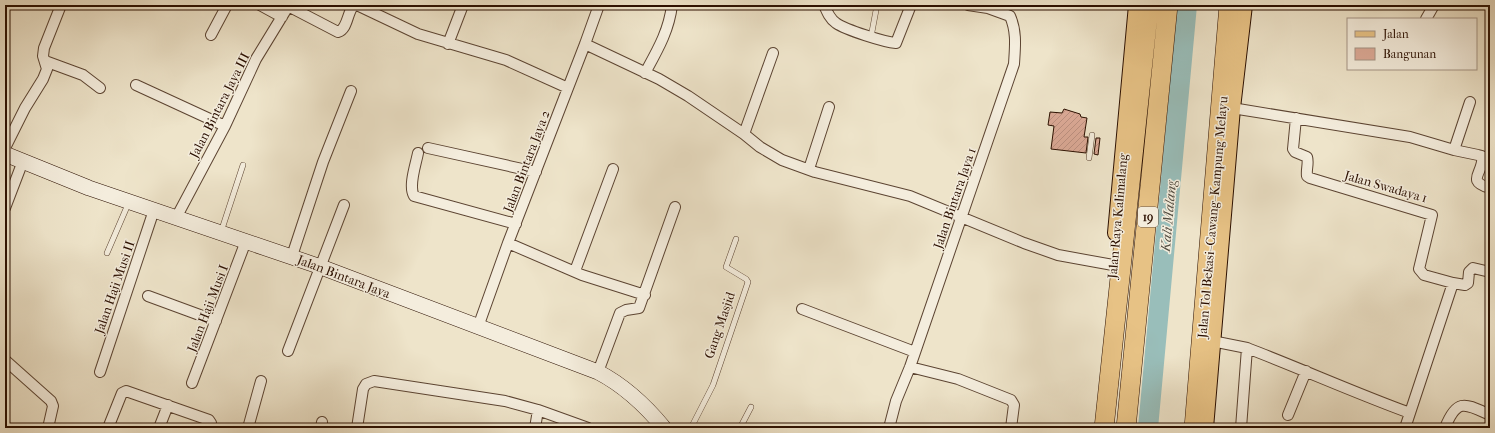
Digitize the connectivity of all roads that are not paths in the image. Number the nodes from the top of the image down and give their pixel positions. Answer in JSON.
{"nodes":[{"id":1,"x":61,"y":5,"type":"edge"},
{"id":2,"x":227,"y":5,"type":"edge"},
{"id":3,"x":260,"y":5,"type":"edge"},
{"id":4,"x":289,"y":5,"type":"edge"},
{"id":5,"x":463,"y":5,"type":"edge"},
{"id":6,"x":599,"y":5,"type":"edge"},
{"id":7,"x":672,"y":5,"type":"edge"},
{"id":8,"x":824,"y":5,"type":"edge"},
{"id":9,"x":877,"y":5,"type":"edge"},
{"id":10,"x":911,"y":5,"type":"edge"},
{"id":11,"x":974,"y":5,"type":"edge"},
{"id":12,"x":1137,"y":5,"type":"edge"},
{"id":13,"x":1149,"y":5,"type":"edge"},
{"id":14,"x":1168,"y":5,"type":"edge"},
{"id":15,"x":1229,"y":5,"type":"edge"},
{"id":16,"x":1244,"y":5,"type":"edge"},
{"id":17,"x":1434,"y":5,"type":"edge"},
{"id":18,"x":282,"y":17,"type":"junction"},
{"id":19,"x":1427,"y":18,"type":"edge"},
{"id":20,"x":211,"y":35,"type":"dead end"},
{"id":21,"x":871,"y":37,"type":"junction"},
{"id":22,"x":448,"y":44,"type":"junction"},
{"id":23,"x":585,"y":44,"type":"junction"},
{"id":24,"x":773,"y":54,"type":"dead end"},
{"id":25,"x":45,"y":61,"type":"junction"},
{"id":26,"x":645,"y":73,"type":"junction"},
{"id":27,"x":136,"y":85,"type":"dead end"},
{"id":28,"x":100,"y":88,"type":"dead end"},
{"id":29,"x":568,"y":88,"type":"junction"},
{"id":30,"x":351,"y":91,"type":"dead end"},
{"id":31,"x":1470,"y":102,"type":"dead end"},
{"id":32,"x":829,"y":106,"type":"dead end"},
{"id":33,"x":1232,"y":108,"type":"junction"},
{"id":34,"x":1296,"y":118,"type":"junction"},
{"id":35,"x":225,"y":126,"type":"junction"},
{"id":36,"x":744,"y":134,"type":"junction"},
{"id":37,"x":1092,"y":135,"type":"dead end"},
{"id":38,"x":5,"y":148,"type":"edge"},
{"id":39,"x":428,"y":148,"type":"dead end"},
{"id":40,"x":1454,"y":150,"type":"junction"},
{"id":41,"x":418,"y":153,"type":"dead end"},
{"id":42,"x":5,"y":154,"type":"edge"},
{"id":43,"x":1089,"y":158,"type":"dead end"},
{"id":44,"x":23,"y":162,"type":"junction"},
{"id":45,"x":243,"y":165,"type":"dead end"},
{"id":46,"x":613,"y":169,"type":"dead end"},
{"id":47,"x":808,"y":169,"type":"junction"},
{"id":48,"x":536,"y":172,"type":"junction"},
{"id":49,"x":1490,"y":188,"type":"edge"},
{"id":50,"x":129,"y":202,"type":"junction"},
{"id":51,"x":344,"y":205,"type":"dead end"},
{"id":52,"x":674,"y":206,"type":"dead end"},
{"id":53,"x":5,"y":208,"type":"edge"},
{"id":54,"x":154,"y":210,"type":"junction"},
{"id":55,"x":961,"y":217,"type":"junction"},
{"id":56,"x":176,"y":218,"type":"junction"},
{"id":57,"x":516,"y":224,"type":"junction"},
{"id":58,"x":221,"y":233,"type":"junction"},
{"id":59,"x":736,"y":239,"type":"dead end"},
{"id":60,"x":246,"y":241,"type":"junction"},
{"id":61,"x":508,"y":243,"type":"junction"},
{"id":62,"x":107,"y":253,"type":"dead end"},
{"id":63,"x":292,"y":256,"type":"junction"},
{"id":64,"x":1113,"y":265,"type":"junction"},
{"id":65,"x":320,"y":267,"type":"junction"},
{"id":66,"x":575,"y":271,"type":"junction"},
{"id":67,"x":1490,"y":272,"type":"edge"},
{"id":68,"x":1453,"y":283,"type":"junction"},
{"id":69,"x":645,"y":295,"type":"junction"},
{"id":70,"x":148,"y":296,"type":"dead end"},
{"id":71,"x":802,"y":309,"type":"dead end"},
{"id":72,"x":216,"y":321,"type":"junction"},
{"id":73,"x":478,"y":327,"type":"junction"},
{"id":74,"x":1212,"y":341,"type":"junction"},
{"id":75,"x":1247,"y":348,"type":"junction"},
{"id":76,"x":288,"y":351,"type":"dead end"},
{"id":77,"x":915,"y":352,"type":"junction"},
{"id":78,"x":5,"y":360,"type":"edge"},
{"id":79,"x":910,"y":367,"type":"junction"},
{"id":80,"x":1306,"y":371,"type":"junction"},
{"id":81,"x":100,"y":372,"type":"dead end"},
{"id":82,"x":598,"y":372,"type":"junction"},
{"id":83,"x":262,"y":381,"type":"dead end"},
{"id":84,"x":192,"y":383,"type":"dead end"},
{"id":85,"x":168,"y":405,"type":"junction"},
{"id":86,"x":751,"y":407,"type":"dead end"},
{"id":87,"x":538,"y":410,"type":"junction"},
{"id":88,"x":1410,"y":413,"type":"junction"},
{"id":89,"x":1288,"y":415,"type":"dead end"},
{"id":90,"x":1490,"y":415,"type":"edge"},
{"id":91,"x":661,"y":427,"type":"edge"},
{"id":92,"x":48,"y":428,"type":"edge"},
{"id":93,"x":108,"y":428,"type":"edge"},
{"id":94,"x":159,"y":428,"type":"edge"},
{"id":95,"x":210,"y":428,"type":"edge"},
{"id":96,"x":248,"y":428,"type":"edge"},
{"id":97,"x":357,"y":428,"type":"edge"},
{"id":98,"x":535,"y":428,"type":"edge"},
{"id":99,"x":588,"y":428,"type":"edge"},
{"id":100,"x":691,"y":428,"type":"edge"},
{"id":101,"x":740,"y":428,"type":"edge"},
{"id":102,"x":889,"y":428,"type":"edge"},
{"id":103,"x":1011,"y":428,"type":"edge"},
{"id":104,"x":1097,"y":428,"type":"edge"},
{"id":105,"x":1104,"y":428,"type":"edge"},
{"id":106,"x":1126,"y":428,"type":"edge"},
{"id":107,"x":1194,"y":428,"type":"edge"},
{"id":108,"x":1205,"y":428,"type":"edge"},
{"id":109,"x":1241,"y":428,"type":"edge"},
{"id":110,"x":1405,"y":428,"type":"edge"},
{"id":111,"x":1445,"y":428,"type":"edge"}],
"edges":[{"from":1,"to":25,"type":"street"},
{"from":2,"to":20,"type":"street"},
{"from":3,"to":18,"type":"street"},
{"from":4,"to":18,"type":"street","name":"Jalan Bintara Jaya III"},
{"from":4,"to":22,"type":"street"},
{"from":5,"to":22,"type":"street"},
{"from":6,"to":23,"type":"street","name":"Jalan Bintara Jaya 2"},
{"from":7,"to":26,"type":"street"},
{"from":8,"to":21,"type":"street"},
{"from":9,"to":21,"type":"lane"},
{"from":10,"to":21,"type":"street"},
{"from":11,"to":55,"type":"street","name":"Jalan Bintara Jaya 1"},
{"from":12,"to":64,"type":"main road","name":"Jalan Raya Kalimalang"},
{"from":13,"to":105,"type":"highway"},
{"from":14,"to":106,"type":"highway","number":"19"},
{"from":15,"to":107,"type":"highway","name":"Jalan Tol Bekasi–Cawang–Kampung Melayu"},
{"from":16,"to":33,"type":"main road"},
{"from":17,"to":19,"type":"street"},
{"from":18,"to":35,"type":"street","name":"Jalan Bintara Jaya III"},
{"from":22,"to":29,"type":"street"},
{"from":23,"to":26,"type":"street"},
{"from":23,"to":29,"type":"street","name":"Jalan Bintara Jaya 2"},
{"from":24,"to":36,"type":"street"},
{"from":25,"to":28,"type":"street"},
{"from":25,"to":38,"type":"street"},
{"from":26,"to":36,"type":"street"},
{"from":27,"to":35,"type":"street"},
{"from":29,"to":48,"type":"street","name":"Jalan Bintara Jaya 2"},
{"from":30,"to":63,"type":"street"},
{"from":31,"to":40,"type":"street"},
{"from":32,"to":47,"type":"street"},
{"from":33,"to":34,"type":"street"},
{"from":33,"to":74,"type":"main road"},
{"from":34,"to":40,"type":"street"},
{"from":34,"to":68,"type":"street","name":"Jalan Swadaya 1"},
{"from":35,"to":56,"type":"street","name":"Jalan Bintara Jaya III"},
{"from":36,"to":47,"type":"street"},
{"from":37,"to":43,"type":"lane"},
{"from":39,"to":48,"type":"street"},
{"from":40,"to":49,"type":"street"},
{"from":41,"to":57,"type":"street"},
{"from":42,"to":44,"type":"street","name":"Jalan Bintara Jaya"},
{"from":44,"to":50,"type":"street","name":"Jalan Bintara Jaya"},
{"from":44,"to":53,"type":"street"},
{"from":45,"to":58,"type":"lane"},
{"from":46,"to":66,"type":"street"},
{"from":47,"to":55,"type":"street"},
{"from":48,"to":57,"type":"street","name":"Jalan Bintara Jaya 2"},
{"from":50,"to":54,"type":"street","name":"Jalan Bintara Jaya"},
{"from":50,"to":62,"type":"lane"},
{"from":51,"to":65,"type":"street"},
{"from":52,"to":69,"type":"street"},
{"from":54,"to":56,"type":"street","name":"Jalan Bintara Jaya"},
{"from":54,"to":81,"type":"street","name":"Jalan Haji Musi II"},
{"from":55,"to":64,"type":"street"},
{"from":55,"to":77,"type":"street","name":"Jalan Bintara Jaya 1"},
{"from":56,"to":58,"type":"street","name":"Jalan Bintara Jaya"},
{"from":57,"to":61,"type":"street","name":"Jalan Bintara Jaya 2"},
{"from":58,"to":60,"type":"street","name":"Jalan Bintara Jaya"},
{"from":59,"to":100,"type":"lane","name":"Gang Masjid"},
{"from":60,"to":63,"type":"street","name":"Jalan Bintara Jaya"},
{"from":60,"to":72,"type":"street","name":"Jalan Haji Musi I"},
{"from":61,"to":66,"type":"street"},
{"from":61,"to":73,"type":"street","name":"Jalan Bintara Jaya 2"},
{"from":63,"to":65,"type":"street","name":"Jalan Bintara Jaya"},
{"from":64,"to":104,"type":"main road","name":"Jalan Raya Kalimalang"},
{"from":65,"to":73,"type":"street","name":"Jalan Bintara Jaya"},
{"from":65,"to":76,"type":"street"},
{"from":66,"to":69,"type":"street"},
{"from":67,"to":68,"type":"street"},
{"from":68,"to":88,"type":"street"},
{"from":69,"to":82,"type":"street"},
{"from":70,"to":72,"type":"street"},
{"from":71,"to":77,"type":"street"},
{"from":72,"to":84,"type":"street","name":"Jalan Haji Musi I"},
{"from":73,"to":82,"type":"street","name":"Jalan Bintara Jaya"},
{"from":74,"to":75,"type":"street"},
{"from":74,"to":108,"type":"main road"},
{"from":75,"to":80,"type":"street"},
{"from":75,"to":109,"type":"street"},
{"from":77,"to":79,"type":"street","name":"Jalan Bintara Jaya 1"},
{"from":78,"to":92,"type":"street"},
{"from":79,"to":102,"type":"street","name":"Jalan Bintara Jaya 1"},
{"from":79,"to":103,"type":"street"},
{"from":80,"to":88,"type":"street"},
{"from":80,"to":89,"type":"street"},
{"from":82,"to":91,"type":"street","name":"Jalan Bintara Jaya"},
{"from":83,"to":96,"type":"street"},
{"from":85,"to":93,"type":"street"},
{"from":85,"to":94,"type":"street"},
{"from":85,"to":95,"type":"street"},
{"from":86,"to":101,"type":"lane"},
{"from":87,"to":97,"type":"street"},
{"from":87,"to":98,"type":"street"},
{"from":87,"to":99,"type":"street"},
{"from":88,"to":110,"type":"street"},
{"from":90,"to":111,"type":"street"}]}
